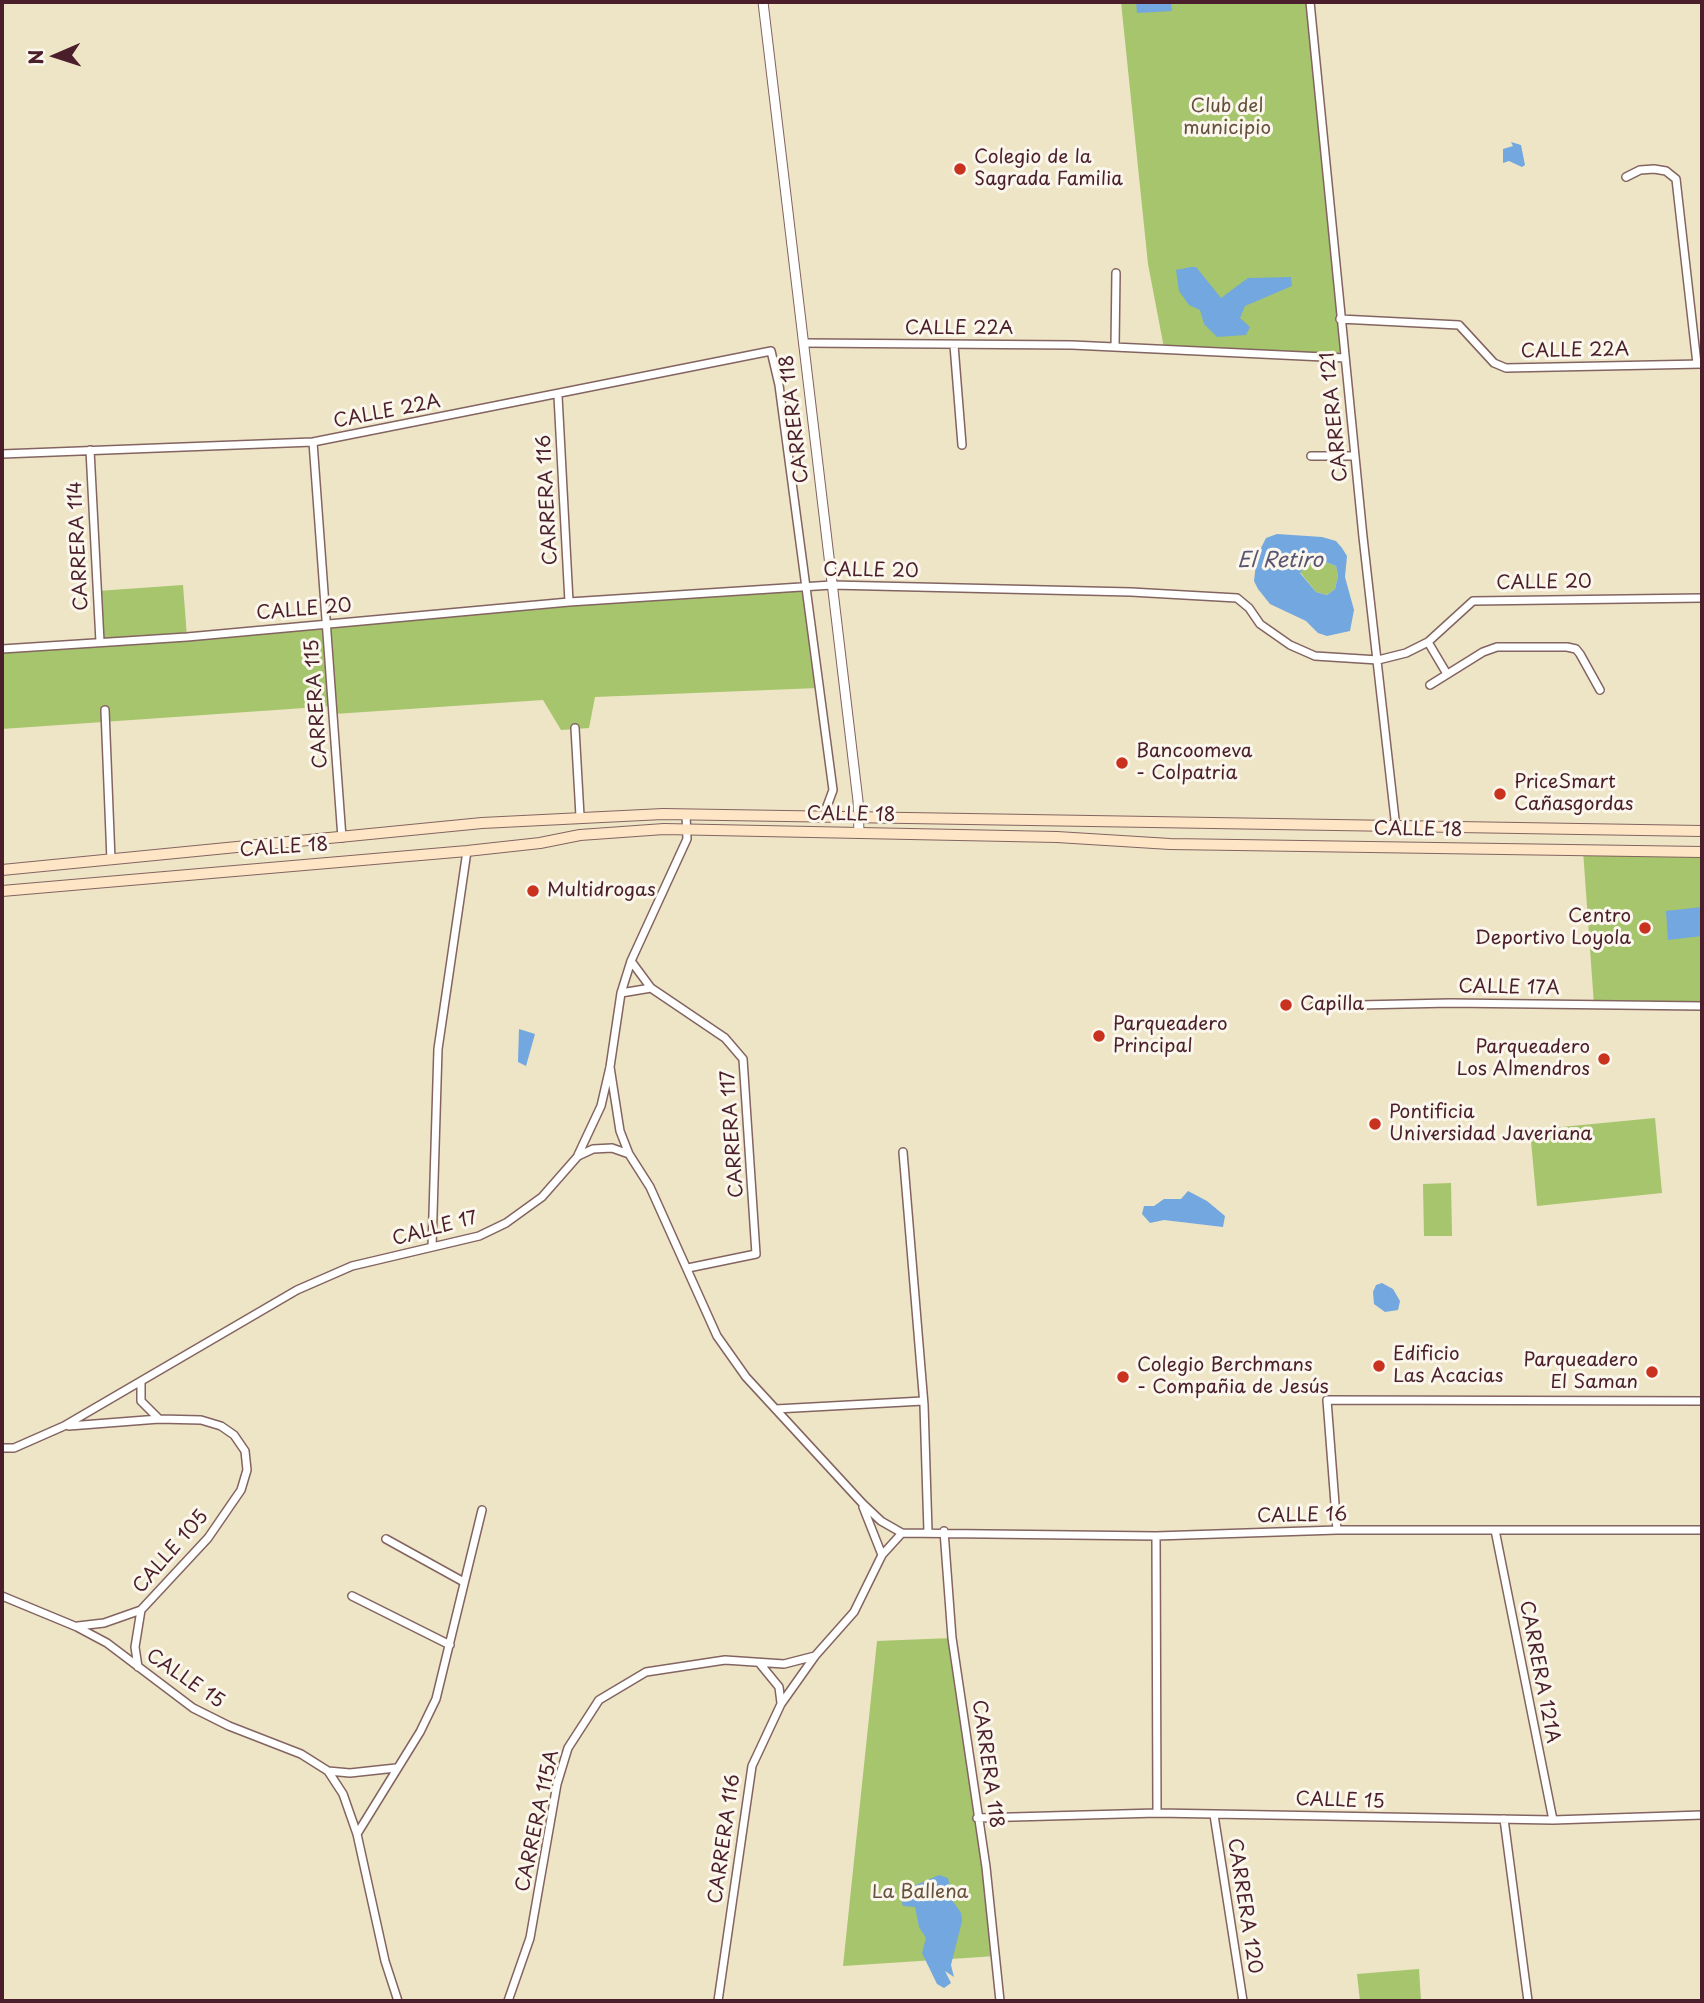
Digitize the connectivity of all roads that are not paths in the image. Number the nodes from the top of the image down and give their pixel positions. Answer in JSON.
{"nodes":[{"id":1,"x":763,"y":2,"type":"edge"},
{"id":2,"x":1310,"y":2,"type":"edge"},
{"id":3,"x":1626,"y":177,"type":"dead end"},
{"id":4,"x":1116,"y":273,"type":"dead end"},
{"id":5,"x":1340,"y":319,"type":"junction"},
{"id":6,"x":803,"y":343,"type":"junction"},
{"id":7,"x":954,"y":345,"type":"junction"},
{"id":8,"x":1115,"y":347,"type":"junction"},
{"id":9,"x":1345,"y":358,"type":"junction"},
{"id":10,"x":1699,"y":364,"type":"edge"},
{"id":11,"x":558,"y":396,"type":"junction"},
{"id":12,"x":313,"y":442,"type":"junction"},
{"id":13,"x":962,"y":445,"type":"dead end"},
{"id":14,"x":90,"y":450,"type":"junction"},
{"id":15,"x":2,"y":454,"type":"edge"},
{"id":16,"x":1311,"y":456,"type":"dead end"},
{"id":17,"x":1355,"y":456,"type":"junction"},
{"id":18,"x":832,"y":585,"type":"junction"},
{"id":19,"x":806,"y":587,"type":"junction"},
{"id":20,"x":1702,"y":598,"type":"edge"},
{"id":21,"x":569,"y":602,"type":"junction"},
{"id":22,"x":327,"y":623,"type":"junction"},
{"id":23,"x":100,"y":642,"type":"junction"},
{"id":24,"x":1428,"y":642,"type":"junction"},
{"id":25,"x":2,"y":649,"type":"edge"},
{"id":26,"x":1378,"y":660,"type":"junction"},
{"id":27,"x":1447,"y":674,"type":"junction"},
{"id":28,"x":1430,"y":685,"type":"dead end"},
{"id":29,"x":1600,"y":690,"type":"dead end"},
{"id":30,"x":105,"y":710,"type":"dead end"},
{"id":31,"x":575,"y":728,"type":"dead end"},
{"id":32,"x":826,"y":809,"type":"dead end"},
{"id":33,"x":686,"y":815,"type":"junction"},
{"id":34,"x":580,"y":816,"type":"junction"},
{"id":35,"x":859,"y":818,"type":"junction"},
{"id":36,"x":1396,"y":828,"type":"junction"},
{"id":37,"x":686,"y":829,"type":"junction"},
{"id":38,"x":1702,"y":831,"type":"edge"},
{"id":39,"x":859,"y":833,"type":"junction"},
{"id":40,"x":341,"y":838,"type":"junction"},
{"id":41,"x":467,"y":851,"type":"junction"},
{"id":42,"x":1702,"y":852,"type":"edge"},
{"id":43,"x":111,"y":860,"type":"junction"},
{"id":44,"x":2,"y":870,"type":"edge"},
{"id":45,"x":2,"y":891,"type":"edge"},
{"id":46,"x":631,"y":961,"type":"junction"},
{"id":47,"x":651,"y":988,"type":"junction"},
{"id":48,"x":621,"y":993,"type":"junction"},
{"id":49,"x":1314,"y":1006,"type":"dead end"},
{"id":50,"x":1702,"y":1006,"type":"edge"},
{"id":51,"x":610,"y":1067,"type":"junction"},
{"id":52,"x":904,"y":1152,"type":"dead end"},
{"id":53,"x":629,"y":1154,"type":"junction"},
{"id":54,"x":578,"y":1156,"type":"junction"},
{"id":55,"x":432,"y":1247,"type":"junction"},
{"id":56,"x":688,"y":1268,"type":"junction"},
{"id":57,"x":141,"y":1382,"type":"junction"},
{"id":58,"x":923,"y":1401,"type":"junction"},
{"id":59,"x":1702,"y":1401,"type":"edge"},
{"id":60,"x":776,"y":1409,"type":"junction"},
{"id":61,"x":159,"y":1419,"type":"junction"},
{"id":62,"x":64,"y":1426,"type":"junction"},
{"id":63,"x":2,"y":1448,"type":"edge"},
{"id":64,"x":863,"y":1504,"type":"junction"},
{"id":65,"x":482,"y":1510,"type":"dead end"},
{"id":66,"x":1336,"y":1530,"type":"junction"},
{"id":67,"x":1495,"y":1530,"type":"junction"},
{"id":68,"x":1702,"y":1530,"type":"edge"},
{"id":69,"x":944,"y":1531,"type":"junction"},
{"id":70,"x":902,"y":1532,"type":"junction"},
{"id":71,"x":928,"y":1532,"type":"junction"},
{"id":72,"x":1156,"y":1536,"type":"junction"},
{"id":73,"x":386,"y":1539,"type":"dead end"},
{"id":74,"x":882,"y":1555,"type":"junction"},
{"id":75,"x":462,"y":1581,"type":"junction"},
{"id":76,"x":2,"y":1595,"type":"edge"},
{"id":77,"x":352,"y":1596,"type":"dead end"},
{"id":78,"x":141,"y":1610,"type":"junction"},
{"id":79,"x":77,"y":1627,"type":"junction"},
{"id":80,"x":450,"y":1645,"type":"junction"},
{"id":81,"x":815,"y":1656,"type":"junction"},
{"id":82,"x":761,"y":1665,"type":"junction"},
{"id":83,"x":138,"y":1667,"type":"junction"},
{"id":84,"x":781,"y":1704,"type":"junction"},
{"id":85,"x":396,"y":1768,"type":"junction"},
{"id":86,"x":328,"y":1771,"type":"junction"},
{"id":87,"x":1157,"y":1814,"type":"junction"},
{"id":88,"x":1214,"y":1815,"type":"junction"},
{"id":89,"x":1702,"y":1815,"type":"edge"},
{"id":90,"x":977,"y":1818,"type":"junction"},
{"id":91,"x":1504,"y":1819,"type":"junction"},
{"id":92,"x":1553,"y":1820,"type":"junction"},
{"id":93,"x":357,"y":1834,"type":"junction"},
{"id":94,"x":398,"y":2001,"type":"edge"},
{"id":95,"x":508,"y":2001,"type":"edge"},
{"id":96,"x":718,"y":2001,"type":"edge"},
{"id":97,"x":1000,"y":2001,"type":"edge"},
{"id":98,"x":1243,"y":2001,"type":"edge"},
{"id":99,"x":1528,"y":2001,"type":"edge"}],
"edges":[{"from":1,"to":6,"type":"street","name":"CARRERA 118"},
{"from":2,"to":5,"type":"street","name":"CARRERA 121"},
{"from":3,"to":10,"type":"street"},
{"from":4,"to":8,"type":"street"},
{"from":5,"to":9,"type":"street","name":"CARRERA 121"},
{"from":5,"to":10,"type":"street","name":"CALLE 22A"},
{"from":6,"to":7,"type":"street","name":"CALLE 22A"},
{"from":6,"to":18,"type":"street","name":"CARRERA 118"},
{"from":7,"to":8,"type":"street","name":"CALLE 22A"},
{"from":7,"to":13,"type":"street"},
{"from":8,"to":9,"type":"street","name":"CALLE 22A"},
{"from":9,"to":17,"type":"street","name":"CARRERA 121"},
{"from":11,"to":12,"type":"street","name":"CALLE 22A"},
{"from":11,"to":19,"type":"street","name":"CALLE 22A"},
{"from":11,"to":21,"type":"street","name":"CARRERA 116"},
{"from":12,"to":14,"type":"street","name":"CALLE 22A"},
{"from":12,"to":22,"type":"street","name":"CARRERA 115"},
{"from":14,"to":15,"type":"street","name":"CALLE 22A"},
{"from":14,"to":23,"type":"street","name":"CARRERA 114"},
{"from":16,"to":17,"type":"street"},
{"from":17,"to":26,"type":"street","name":"CARRERA 121"},
{"from":18,"to":19,"type":"street","name":"CALLE 20"},
{"from":18,"to":26,"type":"street","name":"CALLE 20"},
{"from":18,"to":35,"type":"street","name":"CARRERA 118"},
{"from":19,"to":21,"type":"street","name":"CALLE 20"},
{"from":19,"to":32,"type":"street"},
{"from":20,"to":24,"type":"street","name":"CALLE 20"},
{"from":21,"to":22,"type":"street","name":"CALLE 20"},
{"from":22,"to":23,"type":"street","name":"CALLE 20"},
{"from":22,"to":40,"type":"street","name":"CARRERA 115"},
{"from":23,"to":25,"type":"street","name":"CALLE 20"},
{"from":24,"to":26,"type":"street","name":"CALLE 20"},
{"from":24,"to":27,"type":"street"},
{"from":26,"to":36,"type":"street","name":"CARRERA 121"},
{"from":27,"to":28,"type":"street"},
{"from":27,"to":29,"type":"street"},
{"from":30,"to":43,"type":"street"},
{"from":31,"to":34,"type":"street"},
{"from":33,"to":34,"type":"main road","name":"CALLE 18"},
{"from":33,"to":35,"type":"main road","name":"CALLE 18"},
{"from":33,"to":37,"type":"street"},
{"from":34,"to":40,"type":"main road","name":"CALLE 18"},
{"from":35,"to":36,"type":"main road","name":"CALLE 18"},
{"from":35,"to":39,"type":"street","name":"CARRERA 118"},
{"from":36,"to":38,"type":"main road","name":"CALLE 18"},
{"from":37,"to":39,"type":"main road","name":"CALLE 18"},
{"from":37,"to":41,"type":"main road","name":"CALLE 18"},
{"from":37,"to":46,"type":"street"},
{"from":39,"to":42,"type":"main road","name":"CALLE 18"},
{"from":40,"to":43,"type":"main road","name":"CALLE 18"},
{"from":41,"to":45,"type":"main road","name":"CALLE 18"},
{"from":41,"to":55,"type":"street"},
{"from":43,"to":44,"type":"main road","name":"CALLE 18"},
{"from":46,"to":47,"type":"street","name":"CARRERA 117"},
{"from":46,"to":48,"type":"street"},
{"from":47,"to":48,"type":"street"},
{"from":47,"to":56,"type":"street","name":"CARRERA 117"},
{"from":48,"to":51,"type":"street"},
{"from":49,"to":50,"type":"street","name":"CALLE 17A"},
{"from":51,"to":53,"type":"street"},
{"from":51,"to":54,"type":"street"},
{"from":52,"to":58,"type":"street"},
{"from":53,"to":54,"type":"street"},
{"from":53,"to":56,"type":"street"},
{"from":54,"to":55,"type":"street","name":"CALLE 17"},
{"from":55,"to":57,"type":"street","name":"CALLE 17"},
{"from":56,"to":60,"type":"street"},
{"from":57,"to":61,"type":"street"},
{"from":57,"to":62,"type":"street","name":"CALLE 17"},
{"from":58,"to":60,"type":"street"},
{"from":58,"to":71,"type":"street"},
{"from":59,"to":66,"type":"street"},
{"from":60,"to":64,"type":"street"},
{"from":61,"to":62,"type":"street","name":"CALLE 105"},
{"from":61,"to":78,"type":"street","name":"CALLE 105"},
{"from":62,"to":63,"type":"street","name":"CALLE 17"},
{"from":64,"to":70,"type":"street"},
{"from":64,"to":74,"type":"street"},
{"from":65,"to":75,"type":"street"},
{"from":66,"to":67,"type":"street","name":"CALLE 16"},
{"from":66,"to":72,"type":"street","name":"CALLE 16"},
{"from":67,"to":68,"type":"street","name":"CALLE 16"},
{"from":67,"to":92,"type":"street","name":"CARRERA 121A"},
{"from":69,"to":71,"type":"street","name":"CALLE 16"},
{"from":69,"to":72,"type":"street","name":"CALLE 16"},
{"from":69,"to":90,"type":"street","name":"CARRERA 118"},
{"from":70,"to":71,"type":"street","name":"CALLE 16"},
{"from":70,"to":74,"type":"street","name":"CARRERA 116"},
{"from":72,"to":87,"type":"street"},
{"from":73,"to":75,"type":"street"},
{"from":74,"to":81,"type":"street","name":"CARRERA 116"},
{"from":75,"to":80,"type":"street"},
{"from":76,"to":79,"type":"street","name":"CALLE 15"},
{"from":77,"to":80,"type":"street"},
{"from":78,"to":79,"type":"street","name":"CALLE 105"},
{"from":78,"to":83,"type":"street","name":"CALLE 105"},
{"from":79,"to":83,"type":"street","name":"CALLE 15"},
{"from":80,"to":85,"type":"street"},
{"from":81,"to":82,"type":"street"},
{"from":81,"to":84,"type":"street","name":"CARRERA 116"},
{"from":82,"to":84,"type":"street"},
{"from":82,"to":95,"type":"street","name":"CARRERA 115A"},
{"from":83,"to":86,"type":"street","name":"CALLE 15"},
{"from":84,"to":96,"type":"street","name":"CARRERA 116"},
{"from":85,"to":86,"type":"street"},
{"from":85,"to":93,"type":"street"},
{"from":86,"to":93,"type":"street"},
{"from":87,"to":88,"type":"street","name":"CALLE 15"},
{"from":87,"to":90,"type":"street","name":"CALLE 15"},
{"from":88,"to":91,"type":"street","name":"CALLE 15"},
{"from":88,"to":98,"type":"street","name":"CARRERA 120"},
{"from":89,"to":92,"type":"street","name":"CALLE 15"},
{"from":90,"to":97,"type":"street","name":"CARRERA 118"},
{"from":91,"to":92,"type":"street","name":"CALLE 15"},
{"from":91,"to":99,"type":"street"},
{"from":93,"to":94,"type":"street"}]}
